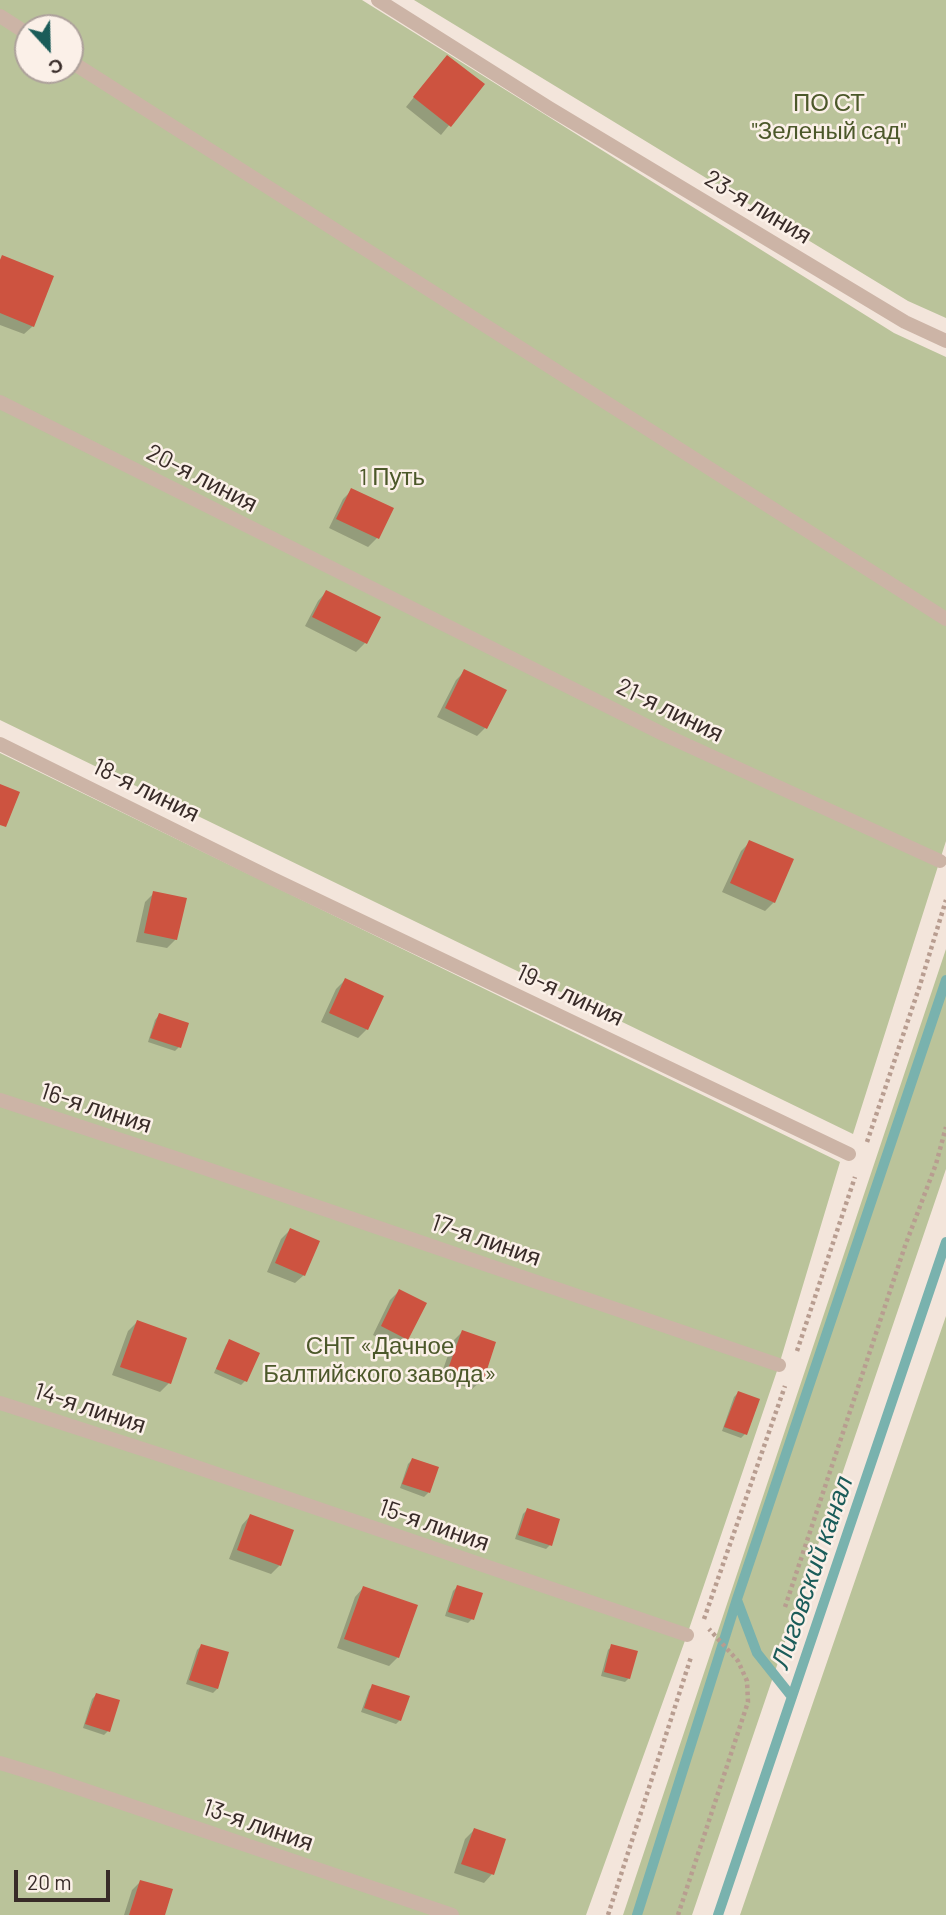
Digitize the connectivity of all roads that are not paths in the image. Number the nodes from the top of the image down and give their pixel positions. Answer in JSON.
{"nodes":[{"id":1,"x":378,"y":0,"type":"edge"},
{"id":2,"x":84,"y":70,"type":"edge"},
{"id":3,"x":946,"y":341,"type":"edge"},
{"id":4,"x":0,"y":402,"type":"edge"},
{"id":5,"x":383,"y":594,"type":"joint"},
{"id":6,"x":946,"y":620,"type":"edge"},
{"id":7,"x":0,"y":744,"type":"edge"},
{"id":8,"x":940,"y":860,"type":"dead end"},
{"id":9,"x":271,"y":878,"type":"joint"},
{"id":10,"x":0,"y":1100,"type":"edge"},
{"id":11,"x":849,"y":1154,"type":"dead end"},
{"id":12,"x":178,"y":1158,"type":"joint"},
{"id":13,"x":779,"y":1365,"type":"dead end"},
{"id":14,"x":0,"y":1403,"type":"edge"},
{"id":15,"x":167,"y":1457,"type":"joint"},
{"id":16,"x":687,"y":1635,"type":"dead end"},
{"id":17,"x":0,"y":1763,"type":"edge"},
{"id":18,"x":452,"y":1915,"type":"edge"}],
"edges":[{"from":1,"to":3,"type":"lane","name":"23-я линия"},
{"from":2,"to":6,"type":"lane"},
{"from":4,"to":5,"type":"lane","name":"20-я линия"},
{"from":5,"to":8,"type":"lane","name":"21-я линия"},
{"from":7,"to":9,"type":"lane","name":"18-я линия"},
{"from":9,"to":11,"type":"lane","name":"19-я линия"},
{"from":10,"to":12,"type":"lane","name":"16-я линия"},
{"from":12,"to":13,"type":"lane","name":"17-я линия"},
{"from":14,"to":15,"type":"lane","name":"14-я линия"},
{"from":15,"to":16,"type":"lane","name":"15-я линия"},
{"from":17,"to":18,"type":"lane","name":"13-я линия"}]}
